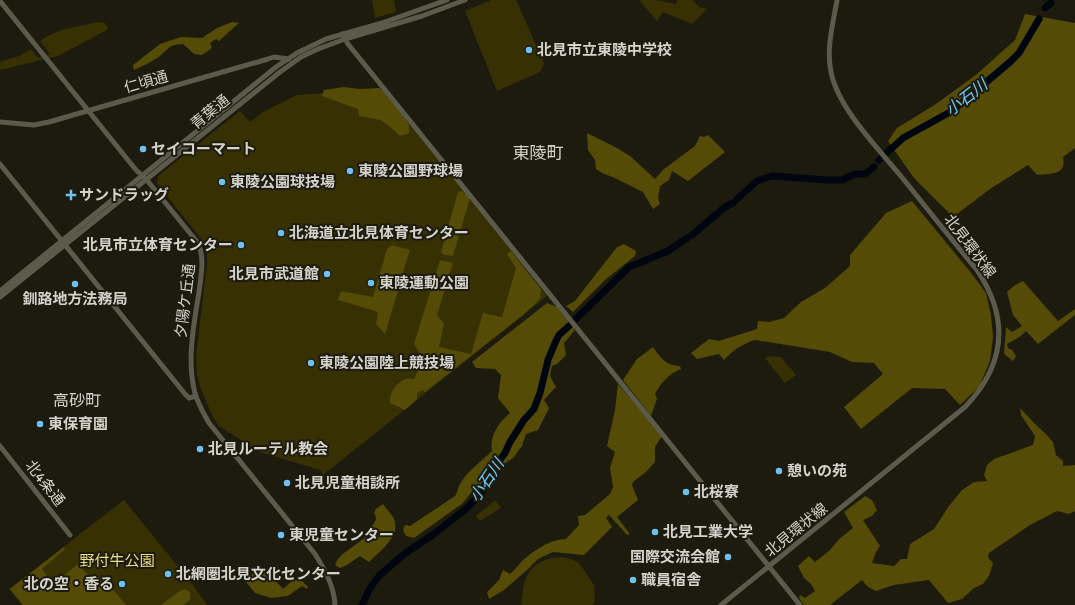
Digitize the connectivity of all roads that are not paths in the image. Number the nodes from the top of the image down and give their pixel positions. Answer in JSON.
{"nodes":[{"id":1,"x":447,"y":0,"type":"edge"},
{"id":2,"x":465,"y":0,"type":"edge"},
{"id":3,"x":837,"y":0,"type":"edge"},
{"id":4,"x":0,"y":1,"type":"edge"},
{"id":5,"x":344,"y":37,"type":"junction"},
{"id":6,"x":289,"y":59,"type":"junction"},
{"id":7,"x":297,"y":60,"type":"junction"},
{"id":8,"x":89,"y":111,"type":"junction"},
{"id":9,"x":0,"y":122,"type":"edge"},
{"id":10,"x":0,"y":164,"type":"edge"},
{"id":11,"x":144,"y":177,"type":"junction"},
{"id":12,"x":63,"y":243,"type":"junction"},
{"id":13,"x":0,"y":291,"type":"edge"},
{"id":14,"x":0,"y":298,"type":"edge"},
{"id":15,"x":196,"y":396,"type":"junction"},
{"id":16,"x":0,"y":446,"type":"edge"},
{"id":17,"x":70,"y":535,"type":"dead end"},
{"id":18,"x":770,"y":567,"type":"junction"},
{"id":19,"x":335,"y":605,"type":"edge"},
{"id":20,"x":721,"y":605,"type":"edge"},
{"id":21,"x":800,"y":605,"type":"edge"}],
"edges":[{"from":1,"to":5,"type":"street","name":"青葉通"},
{"from":2,"to":5,"type":"street","name":"青葉通"},
{"from":3,"to":18,"type":"street","name":"北見環状線"},
{"from":4,"to":8,"type":"street","name":"夕陽ケ丘通"},
{"from":5,"to":6,"type":"street","name":"青葉通"},
{"from":5,"to":7,"type":"street","name":"青葉通"},
{"from":5,"to":18,"type":"street"},
{"from":6,"to":7,"type":"street","name":"仁頃通"},
{"from":6,"to":8,"type":"street","name":"仁頃通"},
{"from":6,"to":11,"type":"street","name":"青葉通"},
{"from":7,"to":11,"type":"street","name":"青葉通"},
{"from":8,"to":9,"type":"street","name":"仁頃通"},
{"from":8,"to":11,"type":"street","name":"夕陽ケ丘通"},
{"from":10,"to":12,"type":"street"},
{"from":11,"to":12,"type":"street","name":"青葉通"},
{"from":11,"to":15,"type":"street","name":"夕陽ケ丘通"},
{"from":12,"to":13,"type":"street","name":"青葉通"},
{"from":12,"to":14,"type":"street","name":"青葉通"},
{"from":12,"to":15,"type":"street"},
{"from":15,"to":19,"type":"street","name":"夕陽ケ丘通"},
{"from":16,"to":17,"type":"street","name":"北4条通"},
{"from":18,"to":20,"type":"street","name":"北見環状線"},
{"from":18,"to":21,"type":"street"}]}
